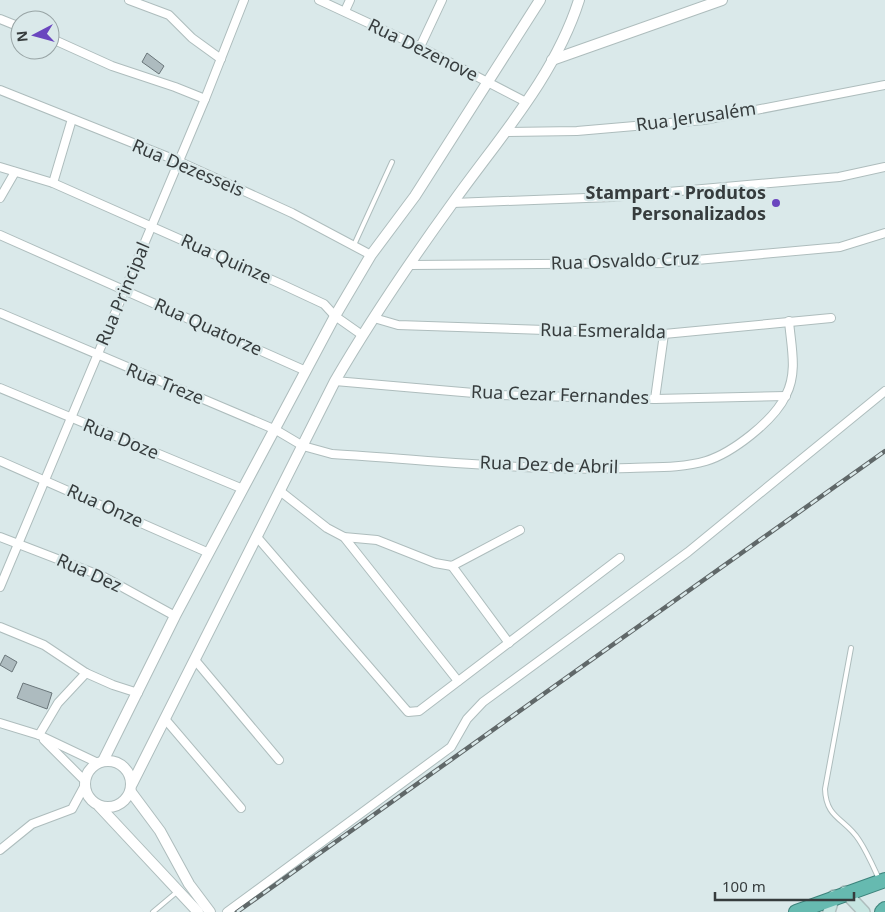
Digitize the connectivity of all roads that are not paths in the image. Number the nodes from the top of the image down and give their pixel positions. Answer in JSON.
{"nodes":[{"id":1,"x":129,"y":0,"type":"edge"},
{"id":2,"x":244,"y":0,"type":"edge"},
{"id":3,"x":319,"y":0,"type":"edge"},
{"id":4,"x":350,"y":0,"type":"edge"},
{"id":5,"x":442,"y":0,"type":"edge"},
{"id":6,"x":540,"y":0,"type":"edge"},
{"id":7,"x":579,"y":0,"type":"edge"},
{"id":8,"x":722,"y":0,"type":"edge"},
{"id":9,"x":345,"y":11,"type":"junction"},
{"id":10,"x":60,"y":42,"type":"edge"},
{"id":11,"x":420,"y":47,"type":"junction"},
{"id":12,"x":221,"y":59,"type":"junction"},
{"id":13,"x":552,"y":60,"type":"junction"},
{"id":14,"x":488,"y":82,"type":"junction"},
{"id":15,"x":885,"y":85,"type":"edge"},
{"id":16,"x":0,"y":90,"type":"edge"},
{"id":17,"x":205,"y":99,"type":"junction"},
{"id":18,"x":526,"y":102,"type":"junction"},
{"id":19,"x":72,"y":119,"type":"junction"},
{"id":20,"x":505,"y":132,"type":"junction"},
{"id":21,"x":178,"y":161,"type":"junction"},
{"id":22,"x":392,"y":162,"type":"dead end"},
{"id":23,"x":0,"y":167,"type":"edge"},
{"id":24,"x":885,"y":167,"type":"edge"},
{"id":25,"x":15,"y":172,"type":"junction"},
{"id":26,"x":53,"y":183,"type":"junction"},
{"id":27,"x":0,"y":198,"type":"edge"},
{"id":28,"x":453,"y":202,"type":"junction"},
{"id":29,"x":150,"y":227,"type":"junction"},
{"id":30,"x":885,"y":233,"type":"edge"},
{"id":31,"x":0,"y":235,"type":"edge"},
{"id":32,"x":354,"y":246,"type":"junction"},
{"id":33,"x":371,"y":255,"type":"junction"},
{"id":34,"x":410,"y":265,"type":"junction"},
{"id":35,"x":124,"y":290,"type":"junction"},
{"id":36,"x":0,"y":313,"type":"edge"},
{"id":37,"x":335,"y":316,"type":"junction"},
{"id":38,"x":374,"y":318,"type":"junction"},
{"id":39,"x":831,"y":318,"type":"dead end"},
{"id":40,"x":789,"y":321,"type":"junction"},
{"id":41,"x":664,"y":334,"type":"junction"},
{"id":42,"x":362,"y":335,"type":"junction"},
{"id":43,"x":97,"y":355,"type":"junction"},
{"id":44,"x":306,"y":371,"type":"junction"},
{"id":45,"x":335,"y":381,"type":"junction"},
{"id":46,"x":0,"y":388,"type":"edge"},
{"id":47,"x":885,"y":391,"type":"edge"},
{"id":48,"x":786,"y":396,"type":"junction"},
{"id":49,"x":655,"y":399,"type":"junction"},
{"id":50,"x":71,"y":418,"type":"junction"},
{"id":51,"x":276,"y":430,"type":"junction"},
{"id":52,"x":303,"y":446,"type":"junction"},
{"id":53,"x":0,"y":462,"type":"edge"},
{"id":54,"x":45,"y":480,"type":"junction"},
{"id":55,"x":242,"y":489,"type":"junction"},
{"id":56,"x":280,"y":490,"type":"junction"},
{"id":57,"x":520,"y":530,"type":"dead end"},
{"id":58,"x":257,"y":536,"type":"junction"},
{"id":59,"x":0,"y":537,"type":"edge"},
{"id":60,"x":344,"y":537,"type":"junction"},
{"id":61,"x":18,"y":544,"type":"junction"},
{"id":62,"x":209,"y":553,"type":"junction"},
{"id":63,"x":620,"y":558,"type":"dead end"},
{"id":64,"x":452,"y":566,"type":"junction"},
{"id":65,"x":0,"y":587,"type":"edge"},
{"id":66,"x":175,"y":616,"type":"junction"},
{"id":67,"x":0,"y":627,"type":"edge"},
{"id":68,"x":509,"y":643,"type":"junction"},
{"id":69,"x":851,"y":648,"type":"dead end"},
{"id":70,"x":195,"y":660,"type":"junction"},
{"id":71,"x":86,"y":673,"type":"junction"},
{"id":72,"x":458,"y":681,"type":"junction"},
{"id":73,"x":138,"y":693,"type":"junction"},
{"id":74,"x":165,"y":719,"type":"junction"},
{"id":75,"x":0,"y":723,"type":"edge"},
{"id":76,"x":39,"y":735,"type":"junction"},
{"id":77,"x":279,"y":760,"type":"dead end"},
{"id":78,"x":101,"y":762,"type":"junction"},
{"id":79,"x":85,"y":783,"type":"junction"},
{"id":80,"x":131,"y":788,"type":"junction"},
{"id":81,"x":99,"y":806,"type":"junction"},
{"id":82,"x":241,"y":808,"type":"dead end"},
{"id":83,"x":0,"y":850,"type":"edge"},
{"id":84,"x":883,"y":880,"type":"edge"},
{"id":85,"x":178,"y":890,"type":"junction"},
{"id":86,"x":840,"y":894,"type":"junction"},
{"id":87,"x":885,"y":909,"type":"edge"},
{"id":88,"x":153,"y":912,"type":"edge"},
{"id":89,"x":198,"y":912,"type":"edge"},
{"id":90,"x":210,"y":912,"type":"edge"},
{"id":91,"x":226,"y":912,"type":"edge"},
{"id":92,"x":796,"y":912,"type":"edge"},
{"id":93,"x":829,"y":912,"type":"edge"},
{"id":94,"x":864,"y":912,"type":"edge"},
{"id":95,"x":882,"y":912,"type":"edge"}],
"edges":[{"from":1,"to":12,"type":"street"},
{"from":2,"to":12,"type":"street","name":"Rua Principal"},
{"from":3,"to":9,"type":"street","name":"Rua Dezenove"},
{"from":4,"to":9,"type":"street"},
{"from":5,"to":11,"type":"street"},
{"from":6,"to":14,"type":"street"},
{"from":7,"to":13,"type":"street"},
{"from":8,"to":13,"type":"street"},
{"from":9,"to":11,"type":"street","name":"Rua Dezenove"},
{"from":10,"to":17,"type":"street"},
{"from":11,"to":14,"type":"street","name":"Rua Dezenove"},
{"from":12,"to":17,"type":"street","name":"Rua Principal"},
{"from":13,"to":18,"type":"street"},
{"from":14,"to":18,"type":"street","name":"Rua Dezenove"},
{"from":14,"to":33,"type":"street"},
{"from":15,"to":20,"type":"street","name":"Rua Jerusalém"},
{"from":16,"to":19,"type":"street","name":"Rua Dezesseis"},
{"from":17,"to":21,"type":"street","name":"Rua Principal"},
{"from":18,"to":20,"type":"street"},
{"from":19,"to":21,"type":"street","name":"Rua Dezesseis"},
{"from":19,"to":26,"type":"street"},
{"from":20,"to":28,"type":"street"},
{"from":21,"to":29,"type":"street","name":"Rua Principal"},
{"from":21,"to":32,"type":"street","name":"Rua Dezesseis"},
{"from":22,"to":32,"type":"lane"},
{"from":23,"to":25,"type":"street","name":"Rua Quinze"},
{"from":24,"to":28,"type":"street"},
{"from":25,"to":26,"type":"street","name":"Rua Quinze"},
{"from":25,"to":27,"type":"street"},
{"from":26,"to":29,"type":"street","name":"Rua Quinze"},
{"from":28,"to":34,"type":"street"},
{"from":29,"to":35,"type":"street","name":"Rua Principal"},
{"from":29,"to":37,"type":"street","name":"Rua Quinze"},
{"from":30,"to":34,"type":"street","name":"Rua Osvaldo Cruz"},
{"from":31,"to":35,"type":"street","name":"Rua Quatorze"},
{"from":32,"to":33,"type":"street","name":"Rua Dezesseis"},
{"from":33,"to":37,"type":"street"},
{"from":34,"to":38,"type":"street"},
{"from":35,"to":43,"type":"street","name":"Rua Principal"},
{"from":35,"to":44,"type":"street","name":"Rua Quatorze"},
{"from":36,"to":43,"type":"street","name":"Rua Treze"},
{"from":37,"to":42,"type":"street","name":"Rua Quinze"},
{"from":37,"to":44,"type":"street"},
{"from":38,"to":41,"type":"street","name":"Rua Esmeralda"},
{"from":38,"to":42,"type":"street"},
{"from":39,"to":40,"type":"street","name":"Rua Esmeralda"},
{"from":40,"to":41,"type":"street","name":"Rua Esmeralda"},
{"from":40,"to":48,"type":"street","name":"Rua Dez de Abril"},
{"from":41,"to":49,"type":"street"},
{"from":42,"to":45,"type":"street"},
{"from":43,"to":50,"type":"street","name":"Rua Principal"},
{"from":43,"to":51,"type":"street","name":"Rua Treze"},
{"from":44,"to":51,"type":"street"},
{"from":45,"to":49,"type":"street","name":"Rua Cezar Fernandes"},
{"from":45,"to":52,"type":"street"},
{"from":46,"to":50,"type":"street","name":"Rua Doze"},
{"from":47,"to":91,"type":"street"},
{"from":48,"to":49,"type":"street","name":"Rua Cezar Fernandes"},
{"from":48,"to":52,"type":"street","name":"Rua Dez de Abril"},
{"from":50,"to":54,"type":"street","name":"Rua Principal"},
{"from":50,"to":55,"type":"street","name":"Rua Doze"},
{"from":51,"to":52,"type":"street","name":"Rua Dez de Abril"},
{"from":51,"to":55,"type":"street"},
{"from":52,"to":56,"type":"street"},
{"from":53,"to":54,"type":"street","name":"Rua Onze"},
{"from":54,"to":61,"type":"street","name":"Rua Principal"},
{"from":54,"to":62,"type":"street","name":"Rua Onze"},
{"from":55,"to":62,"type":"street"},
{"from":56,"to":58,"type":"street"},
{"from":56,"to":60,"type":"street"},
{"from":57,"to":64,"type":"street"},
{"from":58,"to":70,"type":"street"},
{"from":58,"to":72,"type":"street"},
{"from":59,"to":61,"type":"street","name":"Rua Dez"},
{"from":60,"to":64,"type":"street"},
{"from":60,"to":72,"type":"street"},
{"from":61,"to":65,"type":"street","name":"Rua Principal"},
{"from":61,"to":66,"type":"street","name":"Rua Dez"},
{"from":62,"to":66,"type":"street"},
{"from":63,"to":68,"type":"street"},
{"from":64,"to":68,"type":"street"},
{"from":66,"to":73,"type":"street"},
{"from":67,"to":71,"type":"street"},
{"from":68,"to":72,"type":"street"},
{"from":69,"to":84,"type":"lane"},
{"from":70,"to":74,"type":"street"},
{"from":70,"to":77,"type":"street"},
{"from":71,"to":73,"type":"street"},
{"from":71,"to":76,"type":"street"},
{"from":73,"to":78,"type":"street"},
{"from":74,"to":80,"type":"street"},
{"from":74,"to":82,"type":"street"},
{"from":75,"to":76,"type":"street"},
{"from":76,"to":78,"type":"street"},
{"from":76,"to":79,"type":"street"},
{"from":78,"to":79,"type":"street"},
{"from":78,"to":80,"type":"street"},
{"from":79,"to":81,"type":"street"},
{"from":79,"to":83,"type":"street"},
{"from":80,"to":81,"type":"street"},
{"from":80,"to":90,"type":"street"},
{"from":81,"to":85,"type":"street"},
{"from":84,"to":86,"type":"highway"},
{"from":85,"to":88,"type":"lane"},
{"from":85,"to":89,"type":"street"},
{"from":86,"to":92,"type":"highway"},
{"from":86,"to":93,"type":"main road"},
{"from":86,"to":94,"type":"main road"},
{"from":87,"to":95,"type":"highway"}]}
